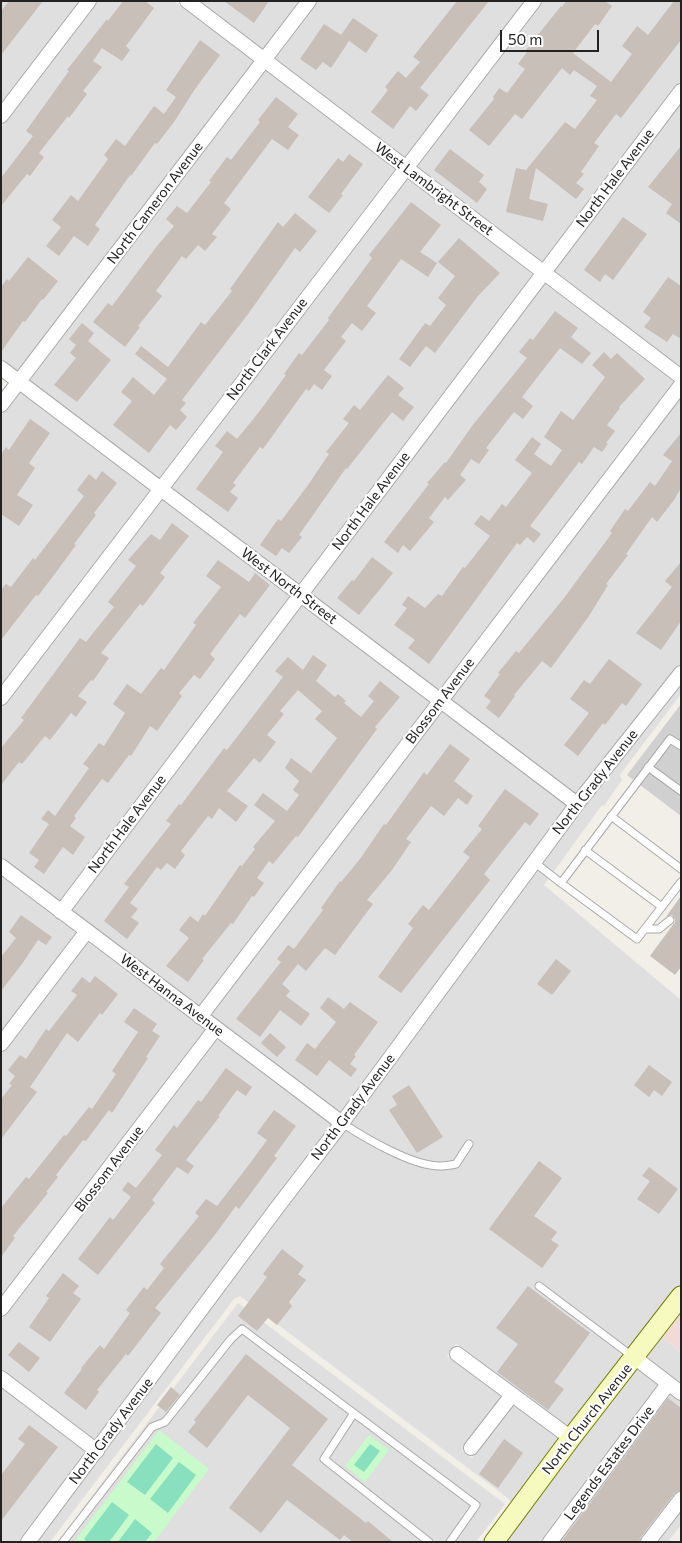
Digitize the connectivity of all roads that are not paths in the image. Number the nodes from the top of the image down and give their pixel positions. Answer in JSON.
{"nodes":[{"id":1,"x":89,"y":1,"type":"edge"},
{"id":2,"x":187,"y":1,"type":"edge"},
{"id":3,"x":309,"y":1,"type":"edge"},
{"id":4,"x":534,"y":1,"type":"edge"},
{"id":5,"x":264,"y":60,"type":"junction"},
{"id":6,"x":681,"y":91,"type":"edge"},
{"id":7,"x":1,"y":116,"type":"edge"},
{"id":8,"x":405,"y":167,"type":"junction"},
{"id":9,"x":544,"y":272,"type":"junction"},
{"id":10,"x":1,"y":368,"type":"edge"},
{"id":11,"x":681,"y":377,"type":"edge"},
{"id":12,"x":19,"y":382,"type":"junction"},
{"id":13,"x":681,"y":385,"type":"edge"},
{"id":14,"x":1,"y":405,"type":"edge"},
{"id":15,"x":160,"y":488,"type":"junction"},
{"id":16,"x":300,"y":595,"type":"junction"},
{"id":17,"x":681,"y":674,"type":"edge"},
{"id":18,"x":1,"y":698,"type":"edge"},
{"id":19,"x":440,"y":701,"type":"junction"},
{"id":20,"x":681,"y":746,"type":"edge"},
{"id":21,"x":648,"y":767,"type":"junction"},
{"id":22,"x":681,"y":791,"type":"edge"},
{"id":23,"x":577,"y":804,"type":"junction"},
{"id":24,"x":611,"y":816,"type":"junction"},
{"id":25,"x":585,"y":850,"type":"junction"},
{"id":26,"x":534,"y":862,"type":"junction"},
{"id":27,"x":1,"y":866,"type":"edge"},
{"id":28,"x":681,"y":869,"type":"edge"},
{"id":29,"x":681,"y":882,"type":"edge"},
{"id":30,"x":561,"y":883,"type":"junction"},
{"id":31,"x":662,"y":907,"type":"junction"},
{"id":32,"x":61,"y":912,"type":"junction"},
{"id":33,"x":670,"y":920,"type":"dead end"},
{"id":34,"x":645,"y":929,"type":"junction"},
{"id":35,"x":87,"y":931,"type":"junction"},
{"id":36,"x":200,"y":1017,"type":"junction"},
{"id":37,"x":216,"y":1028,"type":"junction"},
{"id":38,"x":1,"y":1044,"type":"edge"},
{"id":39,"x":342,"y":1124,"type":"junction"},
{"id":40,"x":468,"y":1144,"type":"dead end"},
{"id":41,"x":539,"y":1286,"type":"dead end"},
{"id":42,"x":681,"y":1296,"type":"edge"},
{"id":43,"x":1,"y":1309,"type":"edge"},
{"id":44,"x":457,"y":1354,"type":"dead end"},
{"id":45,"x":634,"y":1358,"type":"junction"},
{"id":46,"x":1,"y":1378,"type":"edge"},
{"id":47,"x":668,"y":1384,"type":"junction"},
{"id":48,"x":681,"y":1393,"type":"edge"},
{"id":49,"x":512,"y":1395,"type":"junction"},
{"id":50,"x":354,"y":1413,"type":"junction"},
{"id":51,"x":571,"y":1438,"type":"junction"},
{"id":52,"x":471,"y":1448,"type":"dead end"},
{"id":53,"x":97,"y":1451,"type":"junction"},
{"id":54,"x":681,"y":1499,"type":"edge"},
{"id":55,"x":28,"y":1542,"type":"edge"},
{"id":56,"x":63,"y":1542,"type":"edge"},
{"id":57,"x":429,"y":1542,"type":"edge"},
{"id":58,"x":450,"y":1542,"type":"edge"},
{"id":59,"x":494,"y":1542,"type":"edge"},
{"id":60,"x":550,"y":1542,"type":"edge"},
{"id":61,"x":648,"y":1542,"type":"edge"}],
"edges":[{"from":1,"to":7,"type":"street"},
{"from":2,"to":5,"type":"street","name":"West Lambright Street"},
{"from":3,"to":5,"type":"street","name":"North Cameron Avenue"},
{"from":4,"to":8,"type":"street","name":"North Clark Avenue"},
{"from":5,"to":8,"type":"street","name":"West Lambright Street"},
{"from":5,"to":12,"type":"street","name":"North Cameron Avenue"},
{"from":6,"to":9,"type":"street","name":"North Hale Avenue"},
{"from":8,"to":9,"type":"street","name":"West Lambright Street"},
{"from":8,"to":15,"type":"street","name":"North Clark Avenue"},
{"from":9,"to":11,"type":"street","name":"West Lambright Street"},
{"from":9,"to":16,"type":"street","name":"North Hale Avenue"},
{"from":10,"to":12,"type":"street","name":"West North Street"},
{"from":12,"to":14,"type":"street","name":"North Cameron Avenue"},
{"from":12,"to":15,"type":"street","name":"West North Street"},
{"from":13,"to":19,"type":"street","name":"Blossom Avenue"},
{"from":15,"to":16,"type":"street","name":"West North Street"},
{"from":15,"to":18,"type":"street","name":"North Clark Avenue"},
{"from":16,"to":19,"type":"street","name":"West North Street"},
{"from":16,"to":32,"type":"street","name":"North Hale Avenue"},
{"from":17,"to":23,"type":"street","name":"North Grady Avenue"},
{"from":19,"to":23,"type":"street","name":"West North Street"},
{"from":19,"to":36,"type":"street","name":"Blossom Avenue"},
{"from":20,"to":21,"type":"lane"},
{"from":21,"to":22,"type":"lane"},
{"from":21,"to":24,"type":"lane"},
{"from":23,"to":26,"type":"street","name":"North Grady Avenue"},
{"from":24,"to":25,"type":"lane"},
{"from":24,"to":28,"type":"lane"},
{"from":25,"to":30,"type":"lane"},
{"from":25,"to":31,"type":"lane"},
{"from":26,"to":30,"type":"lane"},
{"from":26,"to":39,"type":"street","name":"North Grady Avenue"},
{"from":27,"to":32,"type":"street","name":"West Hanna Avenue"},
{"from":29,"to":31,"type":"lane"},
{"from":30,"to":34,"type":"lane"},
{"from":31,"to":34,"type":"lane"},
{"from":32,"to":35,"type":"street","name":"West Hanna Avenue"},
{"from":33,"to":34,"type":"lane"},
{"from":35,"to":36,"type":"street","name":"West Hanna Avenue"},
{"from":35,"to":38,"type":"street"},
{"from":36,"to":37,"type":"street","name":"West Hanna Avenue"},
{"from":37,"to":39,"type":"street","name":"West Hanna Avenue"},
{"from":37,"to":43,"type":"street","name":"Blossom Avenue"},
{"from":39,"to":40,"type":"lane"},
{"from":39,"to":53,"type":"street","name":"North Grady Avenue"},
{"from":41,"to":45,"type":"lane"},
{"from":42,"to":45,"type":"street","name":"North Church Avenue"},
{"from":44,"to":49,"type":"street"},
{"from":45,"to":47,"type":"street"},
{"from":45,"to":51,"type":"street","name":"North Church Avenue"},
{"from":46,"to":53,"type":"street"},
{"from":47,"to":48,"type":"street"},
{"from":47,"to":60,"type":"street","name":"Legends Estates Drive"},
{"from":49,"to":51,"type":"street"},
{"from":49,"to":52,"type":"street"},
{"from":50,"to":56,"type":"lane"},
{"from":50,"to":57,"type":"lane"},
{"from":50,"to":58,"type":"lane"},
{"from":51,"to":59,"type":"street","name":"North Church Avenue"},
{"from":53,"to":55,"type":"street","name":"North Grady Avenue"},
{"from":54,"to":61,"type":"street"}]}
